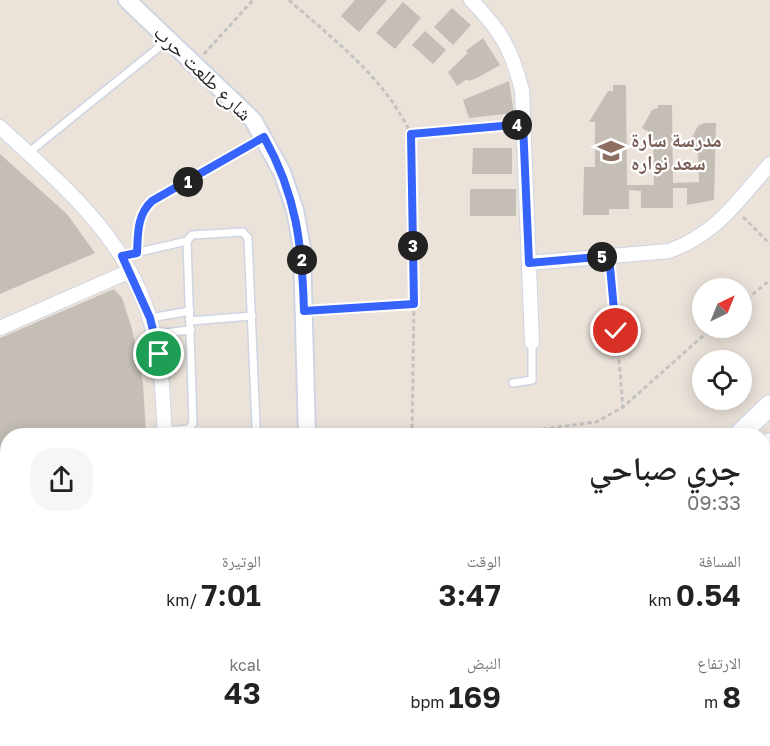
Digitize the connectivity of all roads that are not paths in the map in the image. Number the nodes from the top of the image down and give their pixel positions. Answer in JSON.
{"nodes":[{"id":1,"x":127,"y":0,"type":"edge"},
{"id":2,"x":471,"y":0,"type":"edge"},
{"id":3,"x":168,"y":40,"type":"junction"},
{"id":4,"x":0,"y":127,"type":"edge"},
{"id":5,"x":264,"y":137,"type":"junction"},
{"id":6,"x":28,"y":153,"type":"junction"},
{"id":7,"x":770,"y":164,"type":"edge"},
{"id":8,"x":187,"y":241,"type":"junction"},
{"id":9,"x":137,"y":253,"type":"junction"},
{"id":10,"x":122,"y":256,"type":"junction"},
{"id":11,"x":529,"y":263,"type":"junction"},
{"id":12,"x":130,"y":271,"type":"junction"},
{"id":13,"x":190,"y":311,"type":"junction"},
{"id":14,"x":252,"y":316,"type":"junction"},
{"id":15,"x":150,"y":318,"type":"junction"},
{"id":16,"x":190,"y":321,"type":"junction"},
{"id":17,"x":0,"y":328,"type":"edge"},
{"id":18,"x":190,"y":330,"type":"junction"},
{"id":19,"x":154,"y":334,"type":"junction"},
{"id":20,"x":532,"y":342,"type":"joint"},
{"id":21,"x":513,"y":383,"type":"dead end"},
{"id":22,"x":770,"y":405,"type":"edge"},
{"id":23,"x":256,"y":426,"type":"dead end"},
{"id":24,"x":165,"y":428,"type":"edge"},
{"id":25,"x":190,"y":428,"type":"edge"},
{"id":26,"x":307,"y":428,"type":"edge"},
{"id":27,"x":746,"y":428,"type":"edge"}],
"edges":[{"from":1,"to":3,"type":"street","name":"شارع طلعت حرب"},
{"from":2,"to":11,"type":"street"},
{"from":3,"to":5,"type":"street","name":"شارع طلعت حرب"},
{"from":3,"to":6,"type":"lane"},
{"from":4,"to":6,"type":"street"},
{"from":5,"to":9,"type":"lane"},
{"from":5,"to":26,"type":"street","name":"شارع طلعت حرب"},
{"from":6,"to":10,"type":"street"},
{"from":7,"to":11,"type":"street"},
{"from":8,"to":9,"type":"lane"},
{"from":8,"to":13,"type":"lane"},
{"from":8,"to":14,"type":"lane"},
{"from":9,"to":10,"type":"lane"},
{"from":10,"to":12,"type":"street"},
{"from":11,"to":20,"type":"street"},
{"from":12,"to":15,"type":"street"},
{"from":12,"to":17,"type":"street"},
{"from":13,"to":15,"type":"lane"},
{"from":13,"to":16,"type":"lane"},
{"from":14,"to":16,"type":"lane"},
{"from":14,"to":23,"type":"lane"},
{"from":15,"to":19,"type":"street"},
{"from":16,"to":18,"type":"lane"},
{"from":18,"to":19,"type":"lane"},
{"from":18,"to":25,"type":"lane"},
{"from":19,"to":24,"type":"street"},
{"from":20,"to":21,"type":"lane"},
{"from":22,"to":27,"type":"main road"}]}
